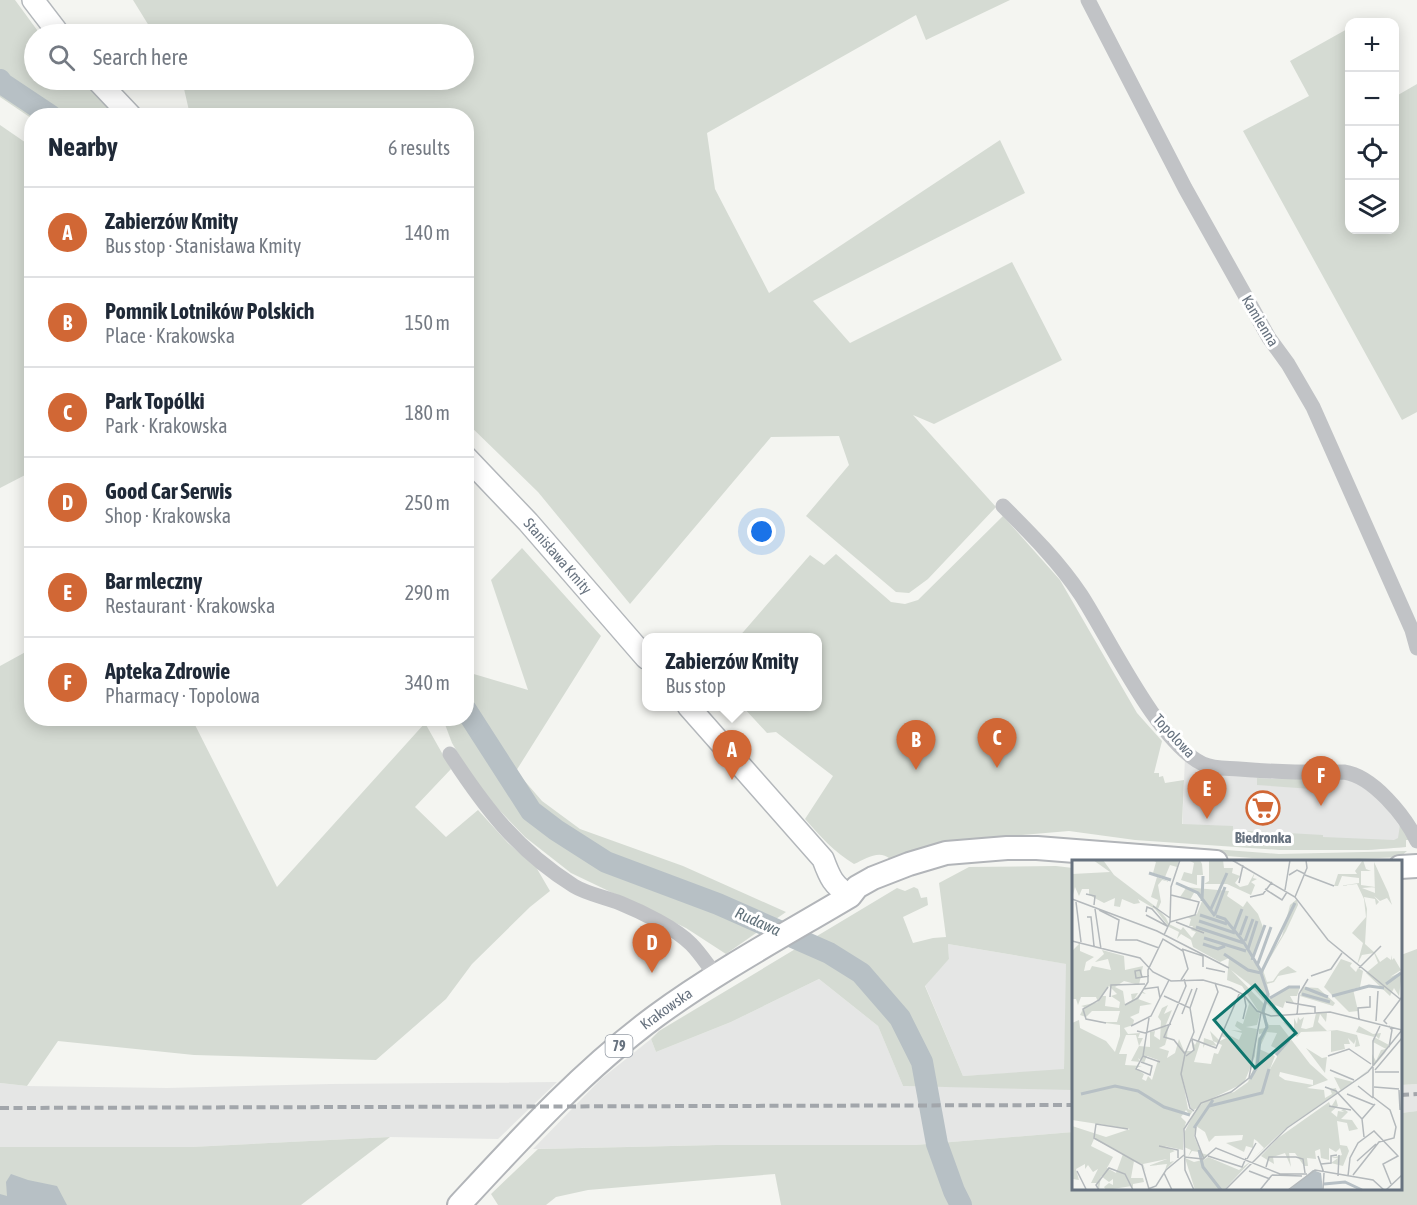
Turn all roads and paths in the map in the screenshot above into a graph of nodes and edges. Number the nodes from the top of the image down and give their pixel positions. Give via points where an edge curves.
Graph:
1 (33, 0) edge
2 (1088, 0) edge
3 (51, 24) edge
4 (106, 90) edge
5 (123, 108) edge
6 (474, 465) edge
7 (1003, 506) dead end
8 (1417, 648) edge
9 (642, 653) edge
10 (692, 711) edge
11 (450, 754) dead end
12 (1417, 842) edge
13 (1201, 860) edge
14 (1417, 866) edge
15 (1402, 867) edge
16 (850, 896) junction
17 (717, 976) junction
18 (459, 1205) edge

1 - 3 main road
2 - 8 street, Kamienna via 1196,208 1313,407
4 - 5 main road
6 - 9 main road, Stanisława Kmity
7 - 12 street, Topolowa via 1047,551 1080,595 1150,710 1191,757 1213,767 1354,774 1385,797
10 - 16 main road via 823,859 842,871 848,879
11 - 17 street via 509,834 542,864 576,887 621,904 681,936
13 - 16 main road, Krakowska / 79 via 1037,848 999,849 965,853 865,896
14 - 15 main road
16 - 17 main road, Krakowska / 79
17 - 18 main road, Krakowska / 79 via 609,1054 560,1099

